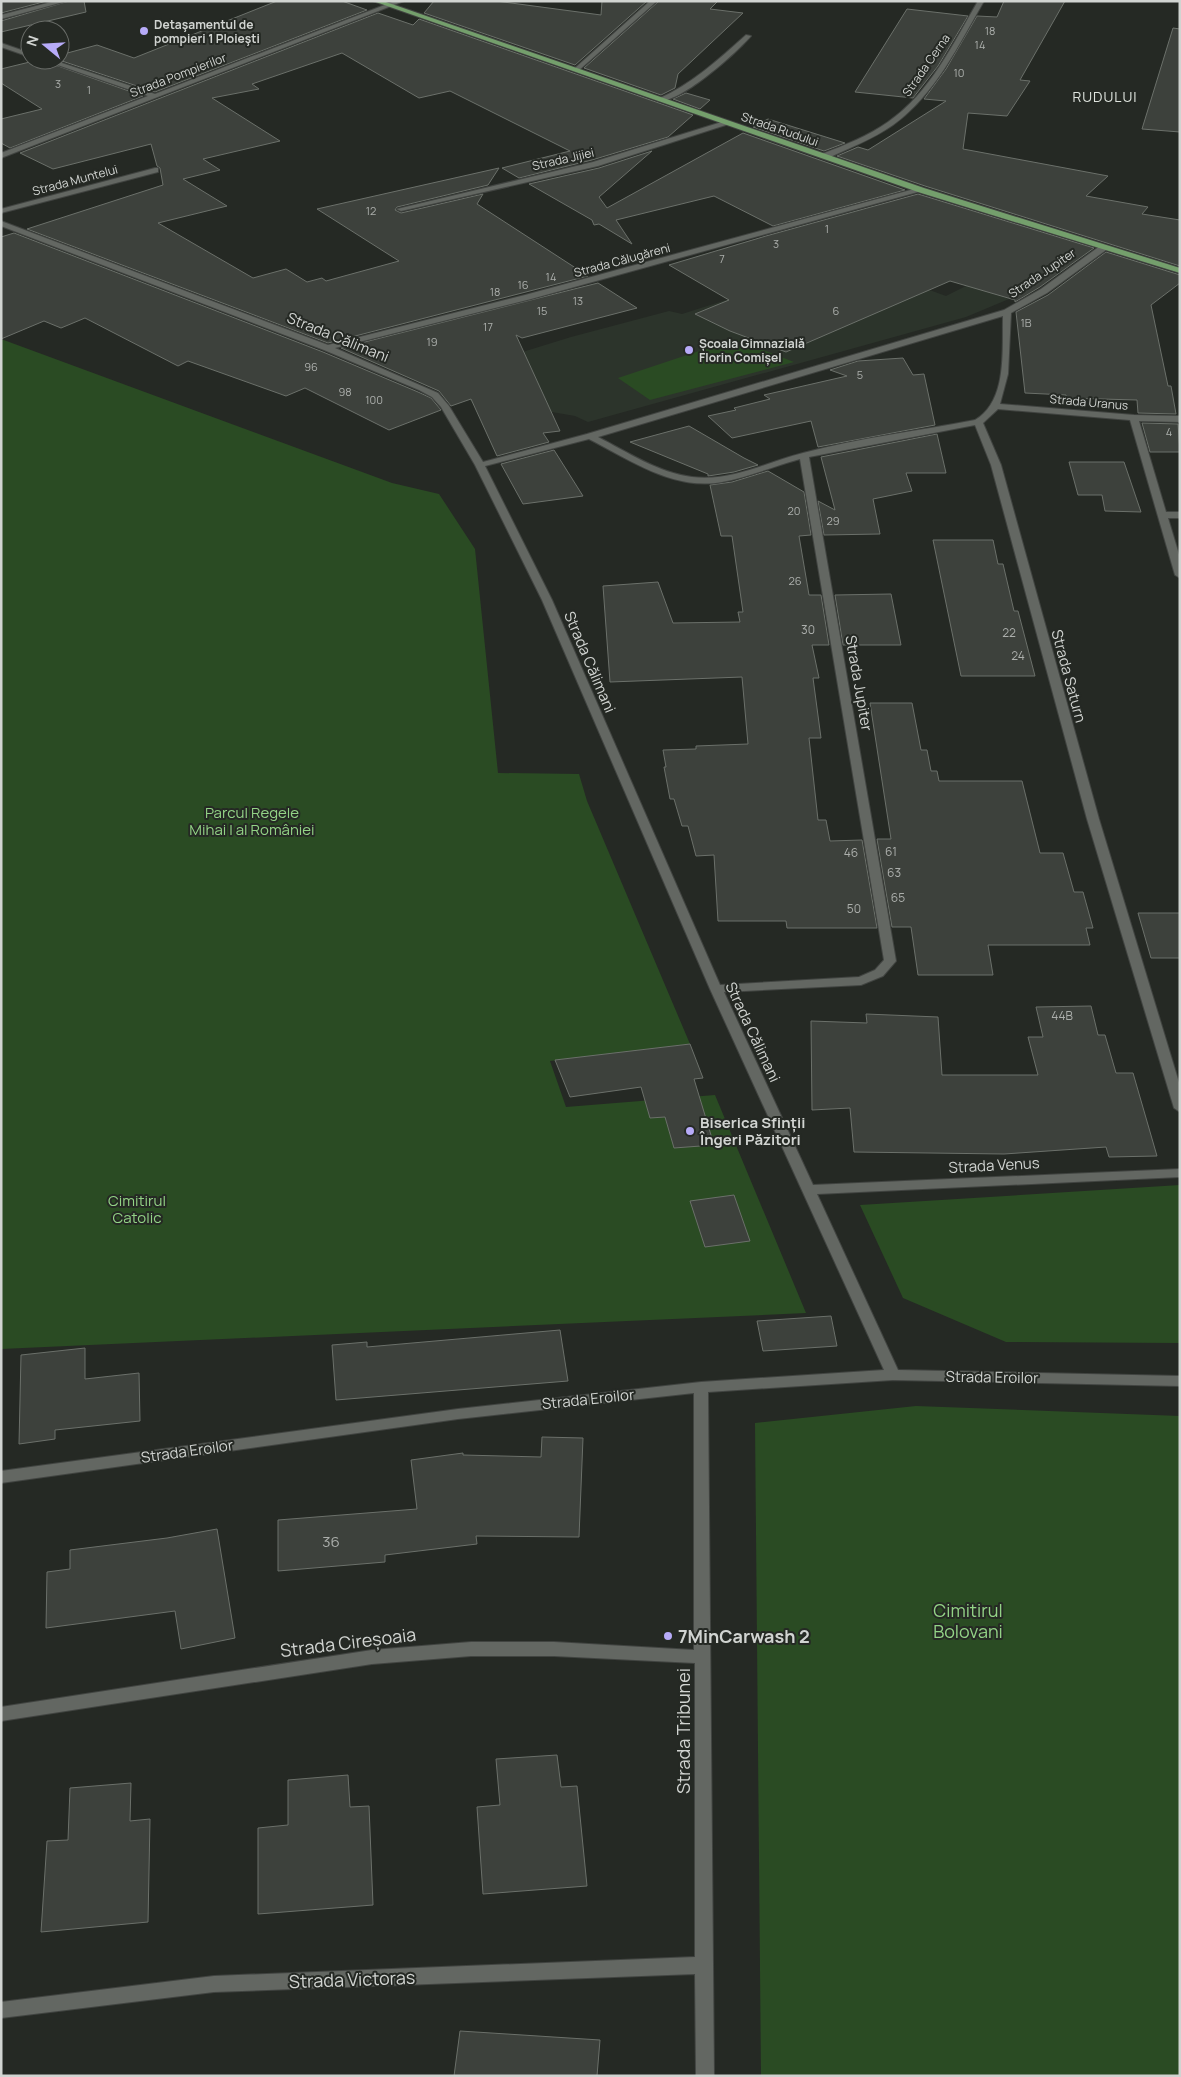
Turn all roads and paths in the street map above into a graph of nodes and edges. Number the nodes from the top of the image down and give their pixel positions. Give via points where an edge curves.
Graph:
1 (64, 1) edge
2 (376, 1) edge
3 (401, 1) edge
4 (654, 1) edge
5 (981, 1) edge
6 (391, 6) junction
7 (1, 17) edge
8 (748, 36) dead end
9 (1, 45) edge
10 (20, 52) edge
11 (70, 68) edge
12 (576, 70) junction
13 (154, 96) junction
14 (660, 100) junction
15 (728, 123) junction
16 (1, 156) edge
17 (825, 156) junction
18 (155, 170) dead end
19 (921, 190) junction
20 (402, 209) dead end
21 (1, 211) edge
22 (1, 223) edge
23 (1103, 248) junction
24 (1180, 271) edge
25 (1007, 312) junction
26 (327, 348) junction
27 (995, 406) junction
28 (1134, 418) junction
29 (1180, 419) edge
30 (978, 422) junction
31 (590, 436) junction
32 (804, 455) junction
33 (480, 465) junction
34 (1161, 515) junction
35 (1180, 515) edge
36 (1180, 575) edge
37 (716, 989) junction
38 (1180, 1108) edge
39 (1180, 1173) edge
40 (810, 1190) junction
41 (892, 1375) junction
42 (1180, 1381) edge
43 (701, 1387) junction
44 (1, 1477) edge
45 (703, 1657) junction
46 (1, 1714) edge
47 (705, 1965) junction
48 (1, 2010) edge
49 (705, 2076) edge

1 - 7 street
2 - 6 main road, Strada Rudului
3 - 6 street, Strada Pompierilor
4 - 12 street
5 - 17 street, Strada Cerna via 951,51 908,110 891,124
6 - 12 main road, Strada Rudului
6 - 13 street, Strada Pompierilor
8 - 14 street via 698,81
9 - 10 street
11 - 13 street
12 - 14 main road, Strada Rudului
13 - 16 street, Strada Pompierilor
14 - 15 main road, Strada Rudului
15 - 17 main road, Strada Rudului
15 - 20 street, Strada Jijiei via 595,164
17 - 19 main road, Strada Rudului
18 - 21 street, Strada Muntelui
19 - 23 main road, Strada Rudului
19 - 26 street, Strada Călugăreni
22 - 26 street, Strada Călimani
23 - 24 main road, Strada Rudului
23 - 25 street, Strada Jupiter via 1044,291
25 - 27 street via 1002,385
25 - 31 street, Strada Jupiter
26 - 33 street, Strada Călimani via 435,395
27 - 28 street, Strada Uranus
27 - 30 street
28 - 29 street, Strada Uranus
28 - 34 street
30 - 32 street
30 - 38 street, Strada Saturn via 996,465 1093,819
31 - 32 street via 664,472 691,480 730,478
31 - 33 street, Strada Jupiter
32 - 37 street, Strada Jupiter via 890,960 879,973 861,981
33 - 37 street, Strada Călimani via 547,600
34 - 35 street
34 - 36 street
37 - 40 street, Strada Călimani
39 - 40 street, Strada Venus
40 - 41 street, Strada Călimani
41 - 42 street, Strada Eroilor
41 - 43 street, Strada Eroilor
43 - 44 street, Strada Eroilor via 458,1414
43 - 45 street, Strada Tribunei
45 - 46 street, Strada Cireșoaia via 554,1649 471,1649 382,1656
45 - 47 street, Strada Tribunei
47 - 48 street, Strada Victoras via 214,1984
47 - 49 street, Strada Tribunei

